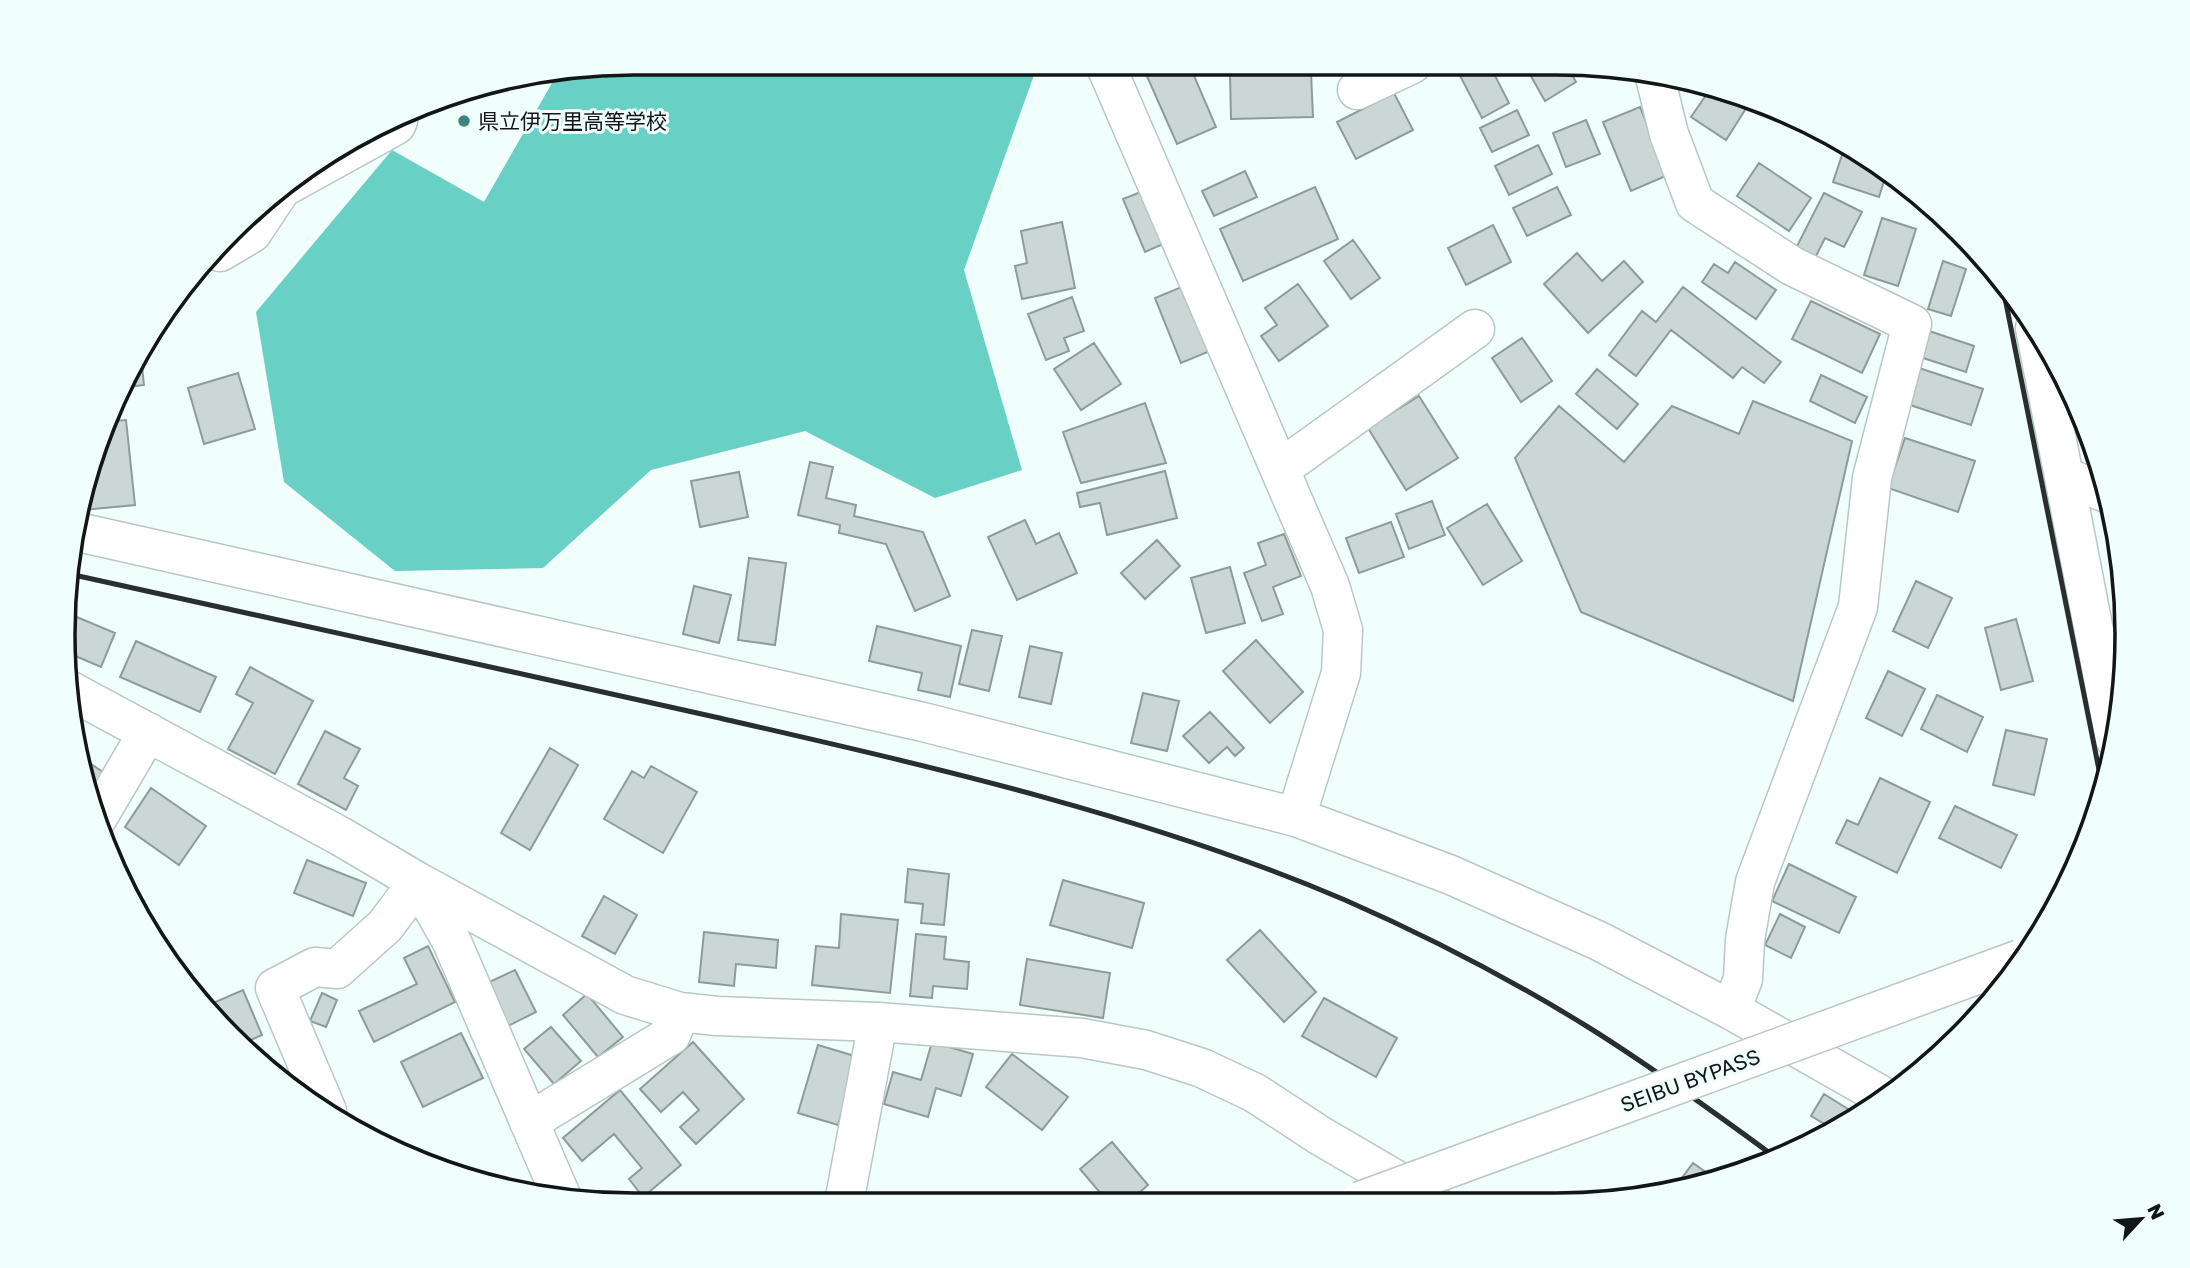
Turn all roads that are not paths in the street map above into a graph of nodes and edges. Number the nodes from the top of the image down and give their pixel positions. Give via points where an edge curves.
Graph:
1 (1110, 75) edge
2 (1389, 75) edge
3 (1658, 85) edge
4 (1357, 90) dead end
5 (263, 217) edge
6 (235, 243) edge
7 (1475, 329) dead end
8 (2041, 356) edge
9 (1279, 469) junction
10 (2065, 477) junction
11 (2096, 489) edge
12 (85, 533) edge
13 (79, 695) edge
14 (2109, 710) edge
15 (148, 732) junction
16 (103, 808) edge
17 (1296, 817) junction
18 (418, 882) junction
19 (2006, 964) edge
20 (1731, 1010) junction
21 (680, 1012) junction
22 (878, 1022) junction
23 (1875, 1092) edge
24 (321, 1097) edge
25 (529, 1122) junction
26 (557, 1187) edge
27 (846, 1193) edge
28 (1382, 1193) edge
29 (1418, 1193) edge

1 - 9 main road
2 - 4 main road
3 - 20 main road via 1669,134 1695,202 1792,266 1912,324 1872,478 1858,607 1755,882 1743,979
5 - 6 main road via 252,233
7 - 9 main road
8 - 10 main road
9 - 17 main road via 1330,586 1343,630 1340,673
10 - 11 main road
10 - 14 main road
12 - 17 main road via 923,722
13 - 15 main road
15 - 16 main road
15 - 18 main road
17 - 20 main road via 1463,880 1599,942
18 - 21 main road via 625,995
18 - 24 main road via 385,926 337,969 315,967 275,988
18 - 25 main road via 452,942
19 - 28 main road, SEIBU BYPASS, bridge
20 - 23 main road
21 - 22 main road
21 - 25 main road via 671,1035
22 - 27 main road
22 - 29 main road via 1082,1038 1146,1050 1202,1068 1255,1093
25 - 26 main road

